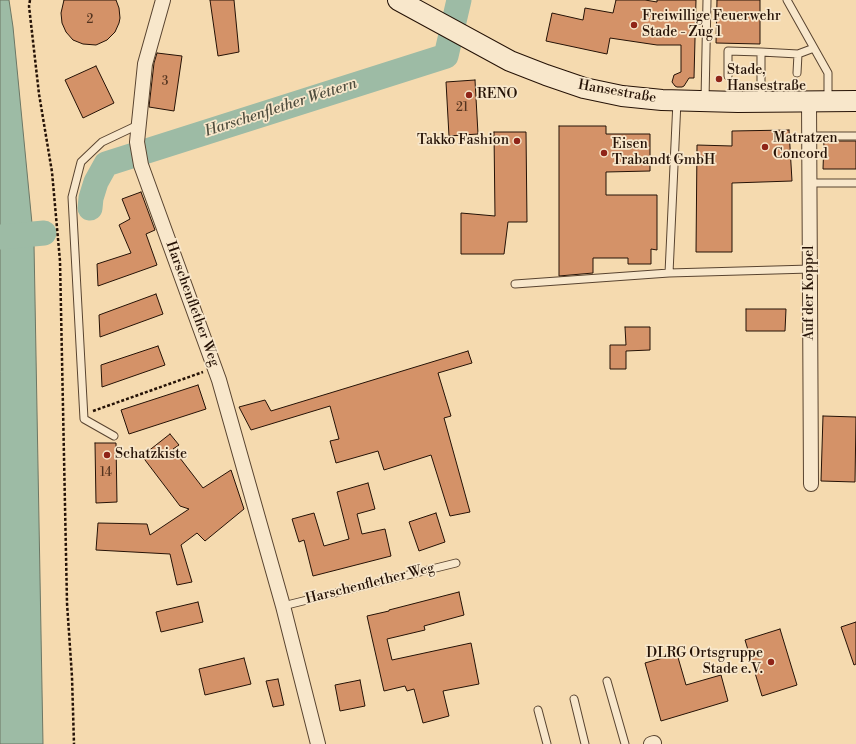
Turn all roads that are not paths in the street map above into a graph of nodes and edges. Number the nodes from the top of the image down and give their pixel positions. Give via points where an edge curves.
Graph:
1 (163, 0) edge
2 (398, 0) edge
3 (707, 0) edge
4 (786, 0) edge
5 (814, 48) junction
6 (761, 52) junction
7 (798, 54) junction
8 (797, 73) dead end
9 (728, 76) dead end
10 (677, 101) junction
11 (819, 101) junction
12 (856, 101) edge
13 (705, 102) junction
14 (761, 102) junction
15 (139, 125) junction
16 (809, 136) junction
17 (856, 136) edge
18 (810, 183) junction
19 (856, 183) edge
20 (810, 269) junction
21 (669, 273) junction
22 (515, 284) dead end
23 (114, 436) dead end
24 (811, 484) dead end
25 (456, 563) dead end
26 (283, 606) junction
27 (607, 681) dead end
28 (574, 699) dead end
29 (538, 710) dead end
30 (318, 744) edge
31 (547, 744) edge
32 (586, 744) edge
33 (625, 744) edge

1 - 15 street, Harschenflether Weg via 145,64
2 - 10 main road, Hansestraße via 510,61 546,76 622,96
3 - 13 lane
4 - 5 lane
5 - 7 lane
5 - 11 lane via 828,73
6 - 7 lane
6 - 9 lane via 728,51
6 - 14 lane
7 - 8 lane
10 - 13 main road, Hansestraße
10 - 21 lane
11 - 12 main road, Hansestraße
11 - 14 main road, Hansestraße
11 - 16 street, Auf der Koppel
13 - 14 main road, Hansestraße
15 - 23 lane via 102,142 81,162 72,197 84,419
15 - 26 street, Harschenflether Weg via 137,142 141,165 219,380
16 - 17 lane
16 - 18 street, Auf der Koppel
18 - 19 lane
18 - 20 street, Auf der Koppel
20 - 21 lane
20 - 24 street, Auf der Koppel
21 - 22 lane
25 - 26 lane, Harschenflether Weg
26 - 30 street, Harschenflether Weg
27 - 33 lane
28 - 32 lane
29 - 31 lane

